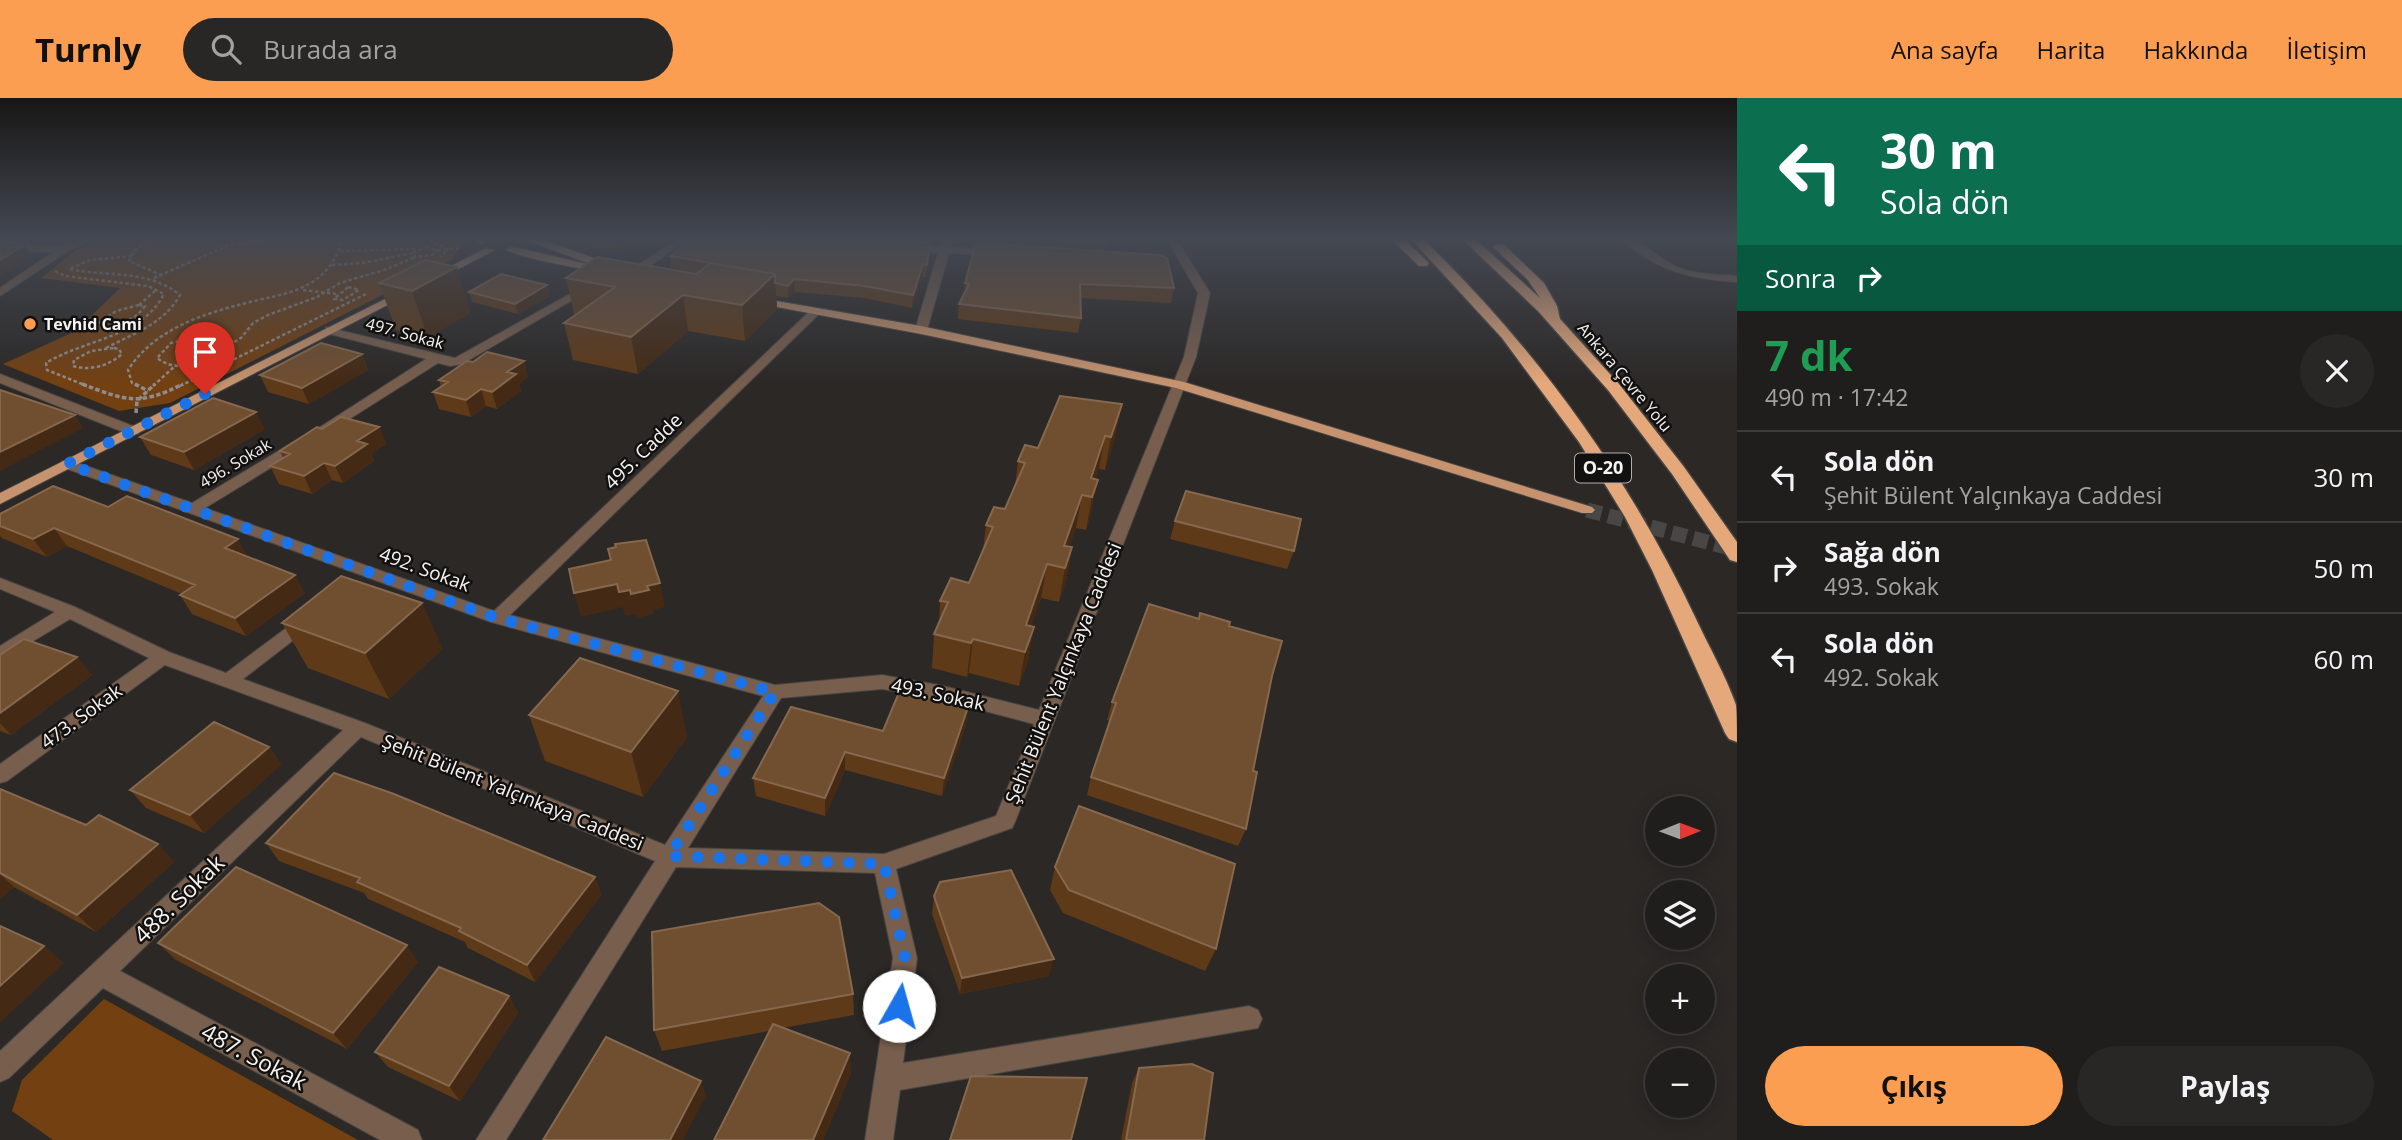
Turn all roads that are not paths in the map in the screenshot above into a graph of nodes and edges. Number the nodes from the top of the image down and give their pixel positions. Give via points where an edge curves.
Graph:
1 (417, 287) edge
2 (586, 287) edge
3 (934, 287) edge
4 (1199, 287) edge
5 (1449, 287) edge
6 (1464, 287) edge
7 (1520, 287) edge
8 (1541, 287) edge
9 (736, 296) edge
10 (1486, 309) junction
11 (815, 312) junction
12 (1555, 324) junction
13 (330, 330) junction
14 (920, 330) junction
15 (437, 358) junction
16 (0, 378) edge
17 (1179, 385) junction
18 (133, 431) junction
19 (67, 464) junction
20 (0, 499) edge
21 (193, 509) junction
22 (1587, 510) tunnel mouth
23 (1737, 556) edge
24 (370, 572) junction
25 (0, 583) edge
26 (349, 589) edge
27 (69, 611) junction
28 (316, 614) edge
29 (497, 618) junction
30 (0, 655) edge
31 (163, 657) junction
32 (229, 680) junction
33 (775, 692) junction
34 (1044, 719) junction
35 (358, 728) junction
36 (1737, 733) edge
37 (0, 775) edge
38 (669, 856) junction
39 (884, 864) junction
40 (101, 974) junction
41 (1249, 1018) dead end
42 (0, 1069) edge
43 (890, 1078) junction
44 (408, 1140) edge
45 (490, 1140) edge
46 (879, 1140) edge

1 - 13 main road
2 - 15 street, 497. Sokak via 466,359 450,362
3 - 14 street
4 - 17 street, Şehit Bülent Yalçınkaya Caddesi via 1204,293
5 - 10 highway
6 - 10 highway, O-20
7 - 12 highway, Ankara Çevre Yolu / O-20
8 - 12 highway
9 - 11 main road
10 - 36 highway, O-20 via 1542,380 1635,517
11 - 14 main road
11 - 29 street, 495. Cadde
12 - 23 highway, Ankara Çevre Yolu / O-20 via 1613,388 1698,497
13 - 15 street, 497. Sokak
13 - 18 main road
14 - 17 main road
15 - 21 street, 496. Sokak
16 - 18 street
17 - 22 main road
17 - 34 street, Şehit Bülent Yalçınkaya Caddesi
18 - 19 main road
19 - 20 main road
19 - 21 street, 492. Sokak
21 - 24 street, 492. Sokak
24 - 26 street
24 - 29 street, 492. Sokak
25 - 27 street, Şehit Bülent Yalçınkaya Caddesi
27 - 30 street
27 - 31 street, Şehit Bülent Yalçınkaya Caddesi
28 - 32 street
29 - 33 street, 492. Sokak
31 - 32 street, Şehit Bülent Yalçınkaya Caddesi
31 - 37 street, 473. Sokak
32 - 35 street, Şehit Bülent Yalçınkaya Caddesi
33 - 34 street, 493. Sokak via 882,682
33 - 38 street
34 - 39 street, Şehit Bülent Yalçınkaya Caddesi via 1004,822
35 - 38 street, Şehit Bülent Yalçınkaya Caddesi
35 - 40 street, 488. Sokak
38 - 39 street, Şehit Bülent Yalçınkaya Caddesi
38 - 45 street
39 - 43 street via 905,958
40 - 42 street, 488. Sokak
40 - 44 street, 487. Sokak
41 - 43 street
43 - 46 street

